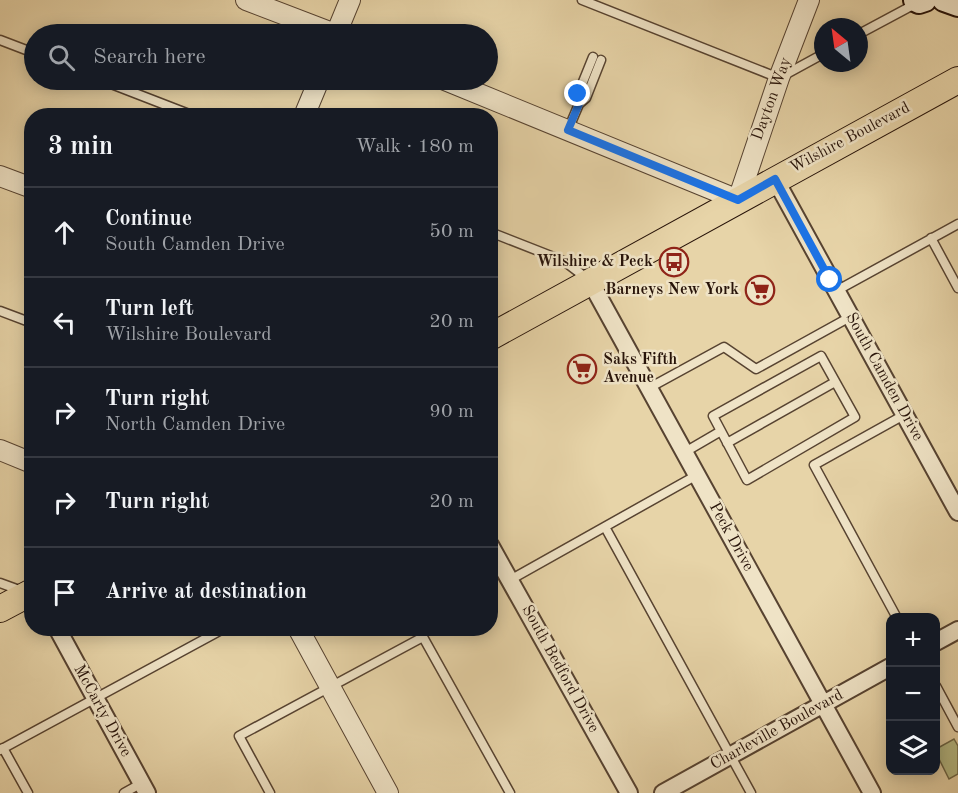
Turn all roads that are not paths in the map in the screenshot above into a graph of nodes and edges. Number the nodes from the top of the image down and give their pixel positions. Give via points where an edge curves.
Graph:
1 (246, 0) edge
2 (350, 0) edge
3 (582, 0) edge
4 (809, 0) edge
5 (944, 0) edge
6 (920, 1) edge
7 (958, 5) edge
8 (310, 24) edge
9 (340, 24) edge
10 (868, 29) edge
11 (0, 40) edge
12 (24, 50) edge
13 (597, 59) dead end
14 (814, 59) edge
15 (779, 78) junction
16 (958, 80) edge
17 (127, 90) edge
18 (315, 90) edge
19 (470, 90) edge
20 (173, 108) edge
21 (307, 108) edge
22 (568, 130) junction
23 (0, 176) edge
24 (775, 179) junction
25 (24, 185) edge
26 (738, 200) junction
27 (958, 224) edge
28 (498, 235) edge
29 (931, 238) junction
30 (590, 281) junction
31 (958, 288) edge
32 (836, 291) junction
33 (0, 311) edge
34 (850, 317) junction
35 (24, 320) edge
36 (498, 333) edge
37 (835, 382) junction
38 (649, 388) junction
39 (904, 415) junction
40 (721, 432) junction
41 (727, 443) junction
42 (0, 450) edge
43 (684, 452) junction
44 (24, 460) edge
45 (697, 475) junction
46 (958, 512) edge
47 (604, 527) junction
48 (498, 559) edge
49 (510, 580) junction
50 (0, 583) edge
51 (24, 591) edge
52 (24, 596) edge
53 (0, 609) edge
54 (894, 613) edge
55 (958, 630) edge
56 (61, 636) edge
57 (210, 636) edge
58 (302, 636) edge
59 (940, 640) edge
60 (886, 670) edge
61 (330, 686) junction
62 (940, 693) edge
63 (95, 698) junction
64 (823, 705) junction
65 (958, 727) edge
66 (2, 749) edge
67 (730, 756) junction
68 (145, 788) edge
69 (28, 793) edge
70 (124, 793) edge
71 (270, 793) edge
72 (388, 793) edge
73 (510, 793) edge
74 (629, 793) edge
75 (663, 793) edge
76 (751, 793) edge
77 (872, 793) edge

1 - 8 street
2 - 9 street
3 - 15 lane
4 - 15 street, Dayton Way
5 - 7 main road
6 - 10 lane
11 - 12 lane
13 - 22 lane via 578,94 579,104
14 - 15 lane
15 - 26 street, Dayton Way
16 - 24 main road, Wilshire Boulevard
17 - 20 lane
18 - 21 street
19 - 22 street
22 - 26 street
23 - 25 street
24 - 26 main road, Wilshire Boulevard
24 - 32 street, South Camden Drive
26 - 30 main road, Wilshire Boulevard
27 - 29 lane
28 - 30 lane via 564,261
29 - 31 lane
29 - 32 lane
30 - 36 main road, Wilshire Boulevard
30 - 38 street, Peck Drive
32 - 34 street, South Camden Drive
33 - 35 lane
34 - 38 lane via 756,369 724,347
34 - 39 street, South Camden Drive
37 - 40 lane via 821,356 713,416
37 - 41 lane
37 - 41 lane via 855,417 747,480
38 - 43 street, Peck Drive
39 - 46 street, South Camden Drive
39 - 54 lane via 814,465
40 - 41 lane
40 - 43 lane
42 - 44 street
43 - 45 street, Peck Drive
45 - 47 lane
45 - 64 street, Peck Drive
47 - 49 lane
47 - 67 lane
48 - 49 street, South Bedford Drive
49 - 74 street, South Bedford Drive
50 - 51 lane
52 - 53 main road
55 - 59 street
56 - 63 street, McCarty Drive
57 - 63 lane
58 - 61 street
60 - 64 street, Charleville Boulevard
61 - 71 lane via 239,736
61 - 72 street
61 - 73 lane via 423,637
62 - 65 lane
63 - 66 lane
63 - 68 street, McCarty Drive
64 - 67 street, Charleville Boulevard
64 - 77 street, Peck Drive
66 - 69 lane
67 - 75 street, Charleville Boulevard
67 - 76 lane
68 - 70 lane

